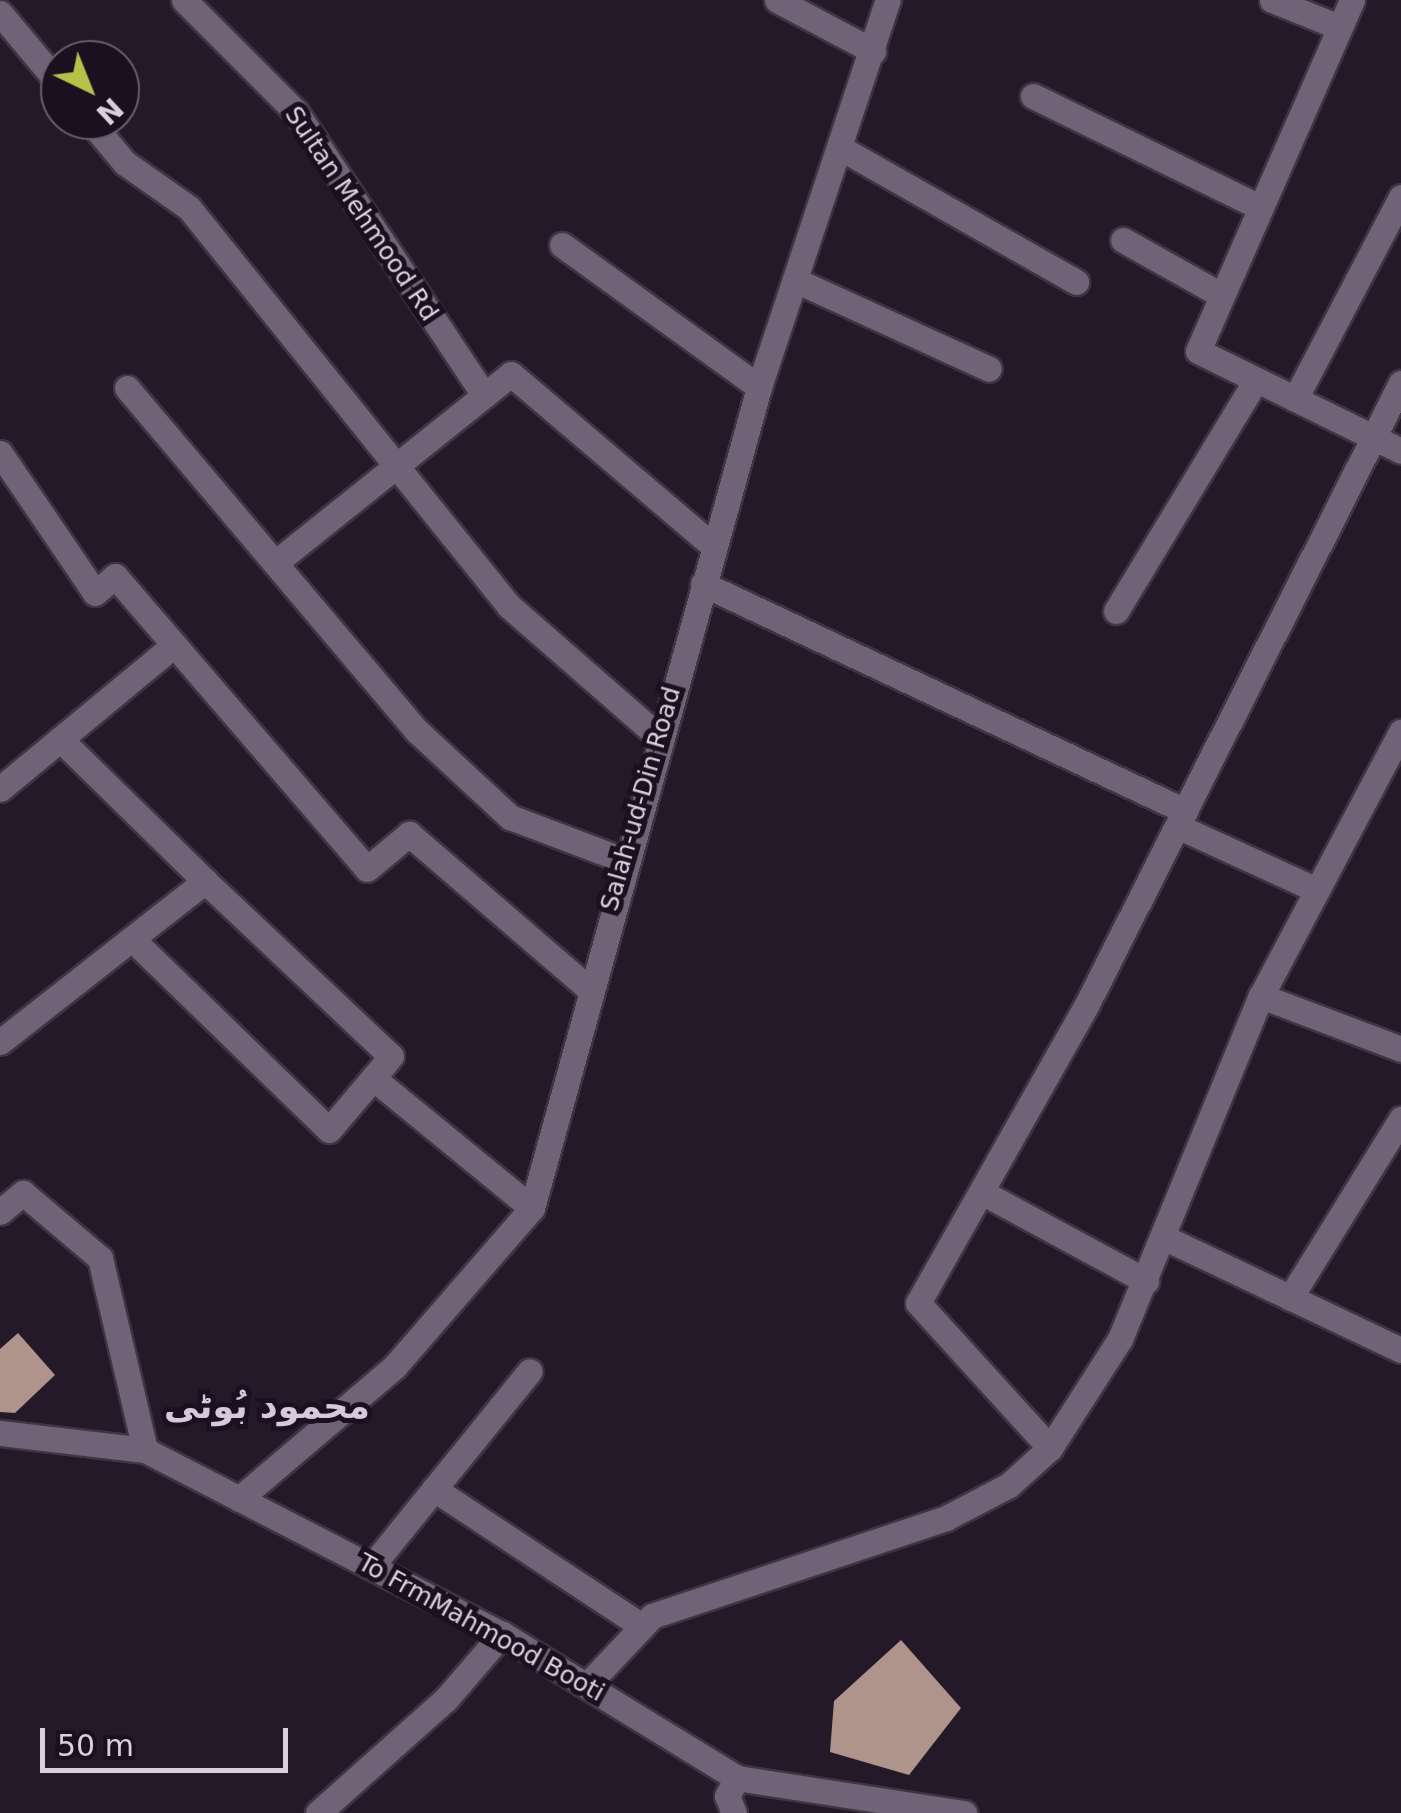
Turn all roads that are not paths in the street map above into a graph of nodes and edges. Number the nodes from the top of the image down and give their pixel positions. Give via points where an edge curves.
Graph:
1 (184, 0) edge
2 (777, 0) edge
3 (888, 0) edge
4 (1272, 0) edge
5 (1352, 0) edge
6 (1338, 26) junction
7 (4, 28) edge
8 (873, 51) junction
9 (40, 65) edge
10 (1033, 96) dead end
11 (105, 140) edge
12 (844, 150) junction
13 (1401, 197) edge
14 (1258, 206) junction
15 (1123, 240) dead end
16 (562, 245) dead end
17 (795, 280) junction
18 (1076, 282) dead end
19 (1221, 296) junction
20 (988, 369) dead end
21 (1256, 380) junction
22 (1401, 383) edge
23 (759, 387) junction
24 (126, 388) dead end
25 (484, 395) junction
26 (1296, 400) junction
27 (1373, 437) junction
28 (1401, 451) edge
29 (0, 453) edge
30 (395, 463) junction
31 (714, 546) junction
32 (275, 564) junction
33 (703, 584) junction
34 (1116, 611) dead end
35 (174, 645) junction
36 (1401, 732) edge
37 (659, 737) junction
38 (60, 739) junction
39 (0, 789) edge
40 (1181, 819) junction
41 (624, 860) junction
42 (205, 881) junction
43 (1318, 890) junction
44 (132, 939) junction
45 (587, 988) junction
46 (1261, 996) junction
47 (0, 1042) edge
48 (1401, 1049) edge
49 (372, 1078) junction
50 (1401, 1120) edge
51 (987, 1195) junction
52 (532, 1208) junction
53 (0, 1212) edge
54 (1165, 1238) junction
55 (1146, 1280) junction
56 (1290, 1298) junction
57 (1401, 1350) edge
58 (530, 1371) dead end
59 (0, 1433) edge
60 (1050, 1448) junction
61 (145, 1450) junction
62 (434, 1489) junction
63 (239, 1499) junction
64 (370, 1567) junction
65 (640, 1625) junction
66 (502, 1634) junction
67 (588, 1684) junction
68 (736, 1778) junction
69 (318, 1813) edge
70 (734, 1813) edge
71 (964, 1813) edge

1 - 25 street, Sultan Mehmood Rd via 296,112
2 - 8 street
3 - 8 street, Salah-ud-Din Road
4 - 6 street
5 - 6 street
6 - 14 street
7 - 9 street
8 - 12 street, Salah-ud-Din Road
10 - 14 street
11 - 30 street via 124,163 189,208
12 - 17 street, Salah-ud-Din Road
12 - 18 street
13 - 26 street
14 - 19 street
15 - 19 street
16 - 23 street
17 - 20 street
17 - 23 street, Salah-ud-Din Road
19 - 21 street via 1198,352
21 - 26 street
21 - 34 street
22 - 27 street
23 - 31 street, Salah-ud-Din Road
24 - 32 street
25 - 30 street
25 - 31 street via 510,374
26 - 27 street
27 - 28 street
27 - 40 street
29 - 35 street via 94,593 115,576
30 - 32 street
30 - 37 street via 510,606
31 - 33 street, Salah-ud-Din Road
32 - 41 street via 417,732 510,817
33 - 37 street, Salah-ud-Din Road
33 - 40 street
35 - 38 street
35 - 45 street via 367,869 409,834
36 - 43 street
37 - 41 street, Salah-ud-Din Road
38 - 39 street
38 - 42 street
40 - 43 street
40 - 51 street
41 - 45 street, Salah-ud-Din Road
42 - 44 street
42 - 49 street via 391,1056
43 - 46 street
44 - 47 street
44 - 49 street via 329,1130
45 - 52 street, Salah-ud-Din Road
46 - 48 street
46 - 54 street
49 - 52 street
50 - 56 street
51 - 55 street
51 - 60 street via 918,1303
52 - 63 street, Salah-ud-Din Road via 395,1366
53 - 61 street via 23,1192 100,1258
54 - 55 street
54 - 56 street
55 - 60 street
56 - 57 street
58 - 62 street
59 - 61 street, To FrmMahmood Booti
60 - 65 street via 1009,1485 946,1518
61 - 63 street, To FrmMahmood Booti
62 - 64 street
62 - 65 street
63 - 64 street, To FrmMahmood Booti
64 - 66 street, To FrmMahmood Booti
65 - 67 street
66 - 67 street, To FrmMahmood Booti
66 - 69 street via 446,1699
67 - 68 street, To FrmMahmood Booti
68 - 70 street via 728,1796
68 - 71 street, To FrmMahmood Booti

